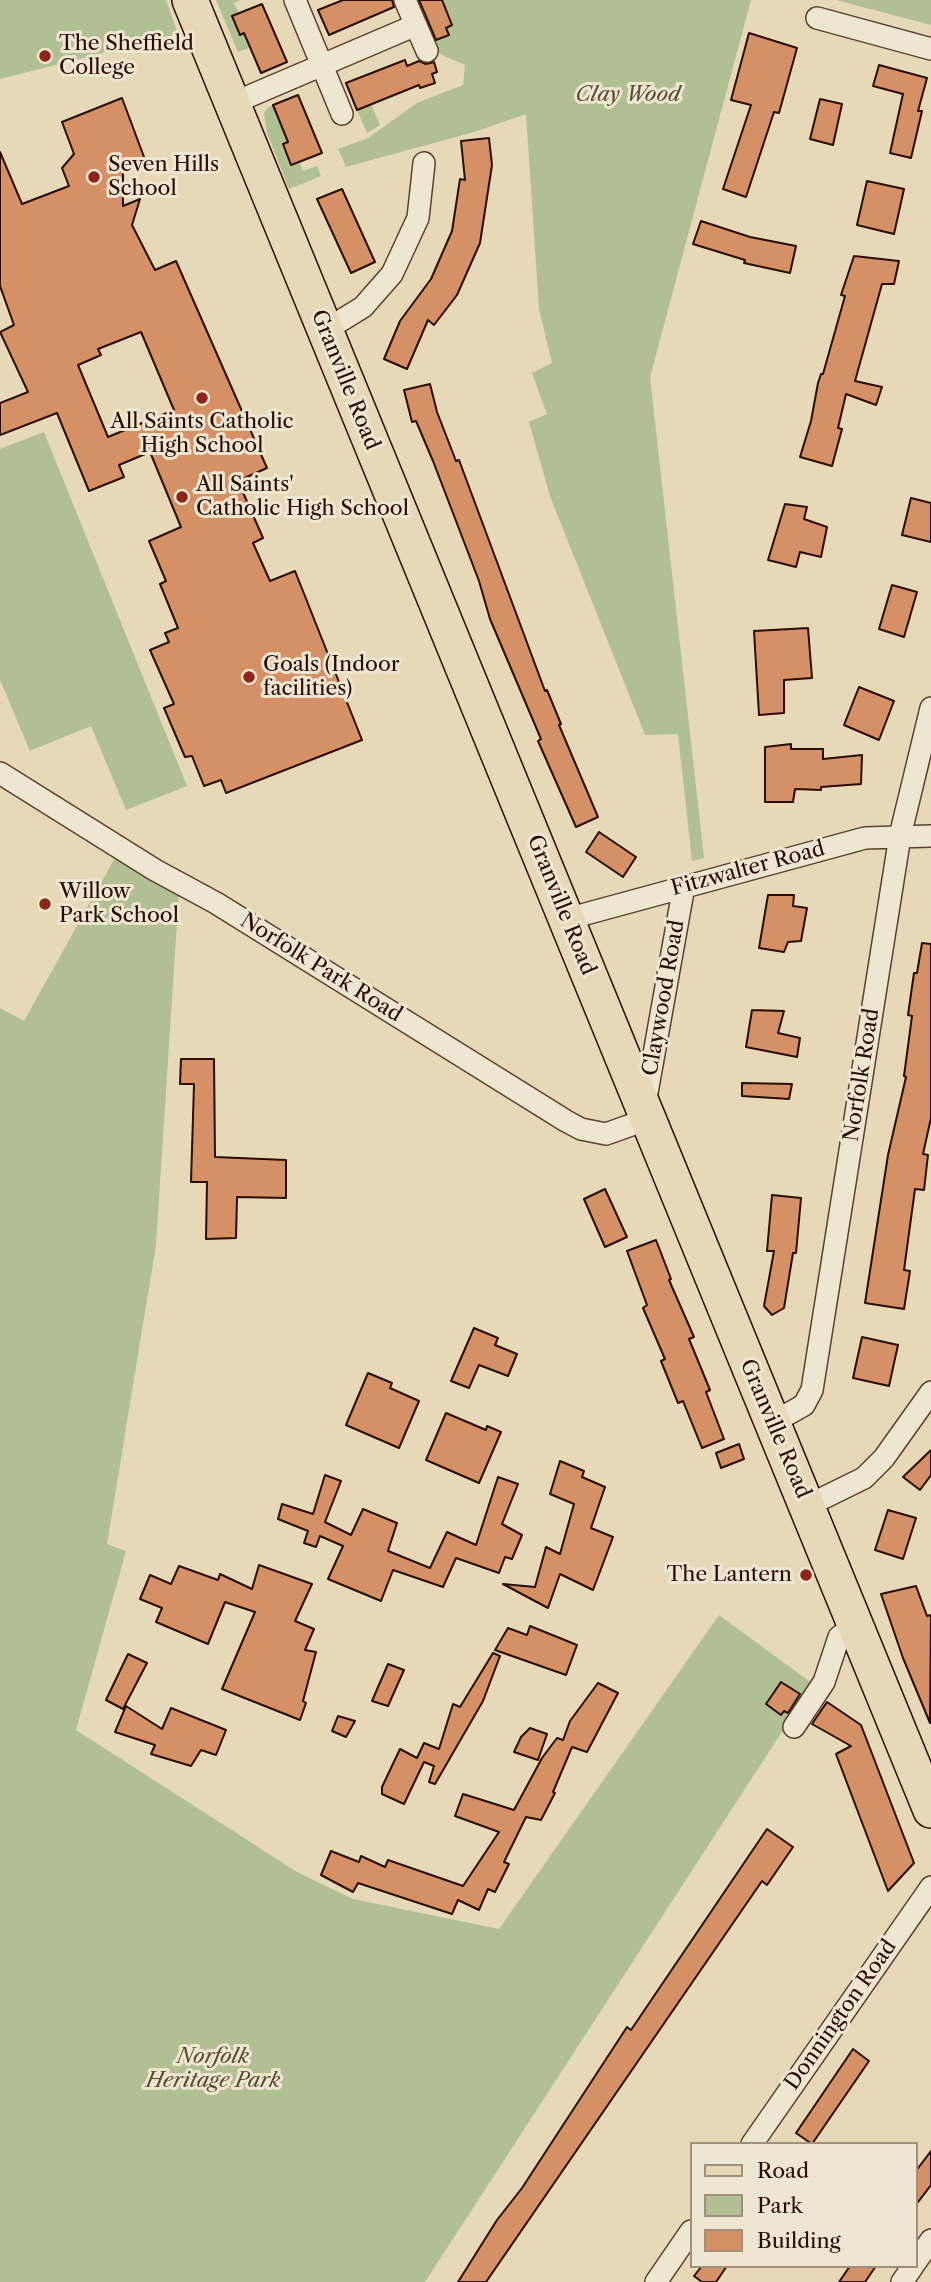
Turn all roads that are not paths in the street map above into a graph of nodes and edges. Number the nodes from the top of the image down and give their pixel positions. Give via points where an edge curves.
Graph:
1 (190, 0) edge
2 (295, 0) edge
3 (405, 0) edge
4 (817, 18) dead end
5 (415, 25) junction
6 (931, 49) edge
7 (427, 51) dead end
8 (322, 65) junction
9 (231, 104) junction
10 (342, 114) dead end
11 (424, 163) dead end
12 (324, 331) junction
13 (931, 708) edge
14 (0, 773) edge
15 (900, 836) junction
16 (931, 836) edge
17 (684, 886) junction
18 (567, 919) junction
19 (646, 1114) junction
20 (931, 1392) edge
21 (772, 1423) junction
22 (807, 1506) junction
23 (855, 1625) junction
24 (794, 1727) dead end
25 (931, 1810) edge
26 (931, 1887) edge
27 (753, 2142) edge
28 (690, 2232) edge
29 (931, 2240) edge
30 (917, 2260) edge
31 (656, 2282) edge

1 - 9 main road, Granville Road
2 - 8 street
3 - 5 street
4 - 6 street
5 - 7 street
5 - 8 street
8 - 9 street
8 - 10 street
9 - 12 main road, Granville Road
11 - 12 street via 418,218 392,274 362,307
12 - 18 main road, Granville Road
13 - 15 street, Norfolk Road
14 - 19 street, Norfolk Park Road via 581,1129 606,1134
15 - 16 street, Fitzwalter Road
15 - 17 street, Fitzwalter Road via 865,838
15 - 21 street, Norfolk Road via 812,1390 804,1405
17 - 18 street, Fitzwalter Road
17 - 19 street, Claywood Road
18 - 19 main road, Granville Road
19 - 21 main road, Granville Road
20 - 22 street via 864,1478
21 - 22 main road, Granville Road
22 - 23 main road, Granville Road
23 - 24 street via 839,1637 824,1682
23 - 25 main road, Granville Road
26 - 27 street, Donnington Road
28 - 31 street
29 - 30 street

